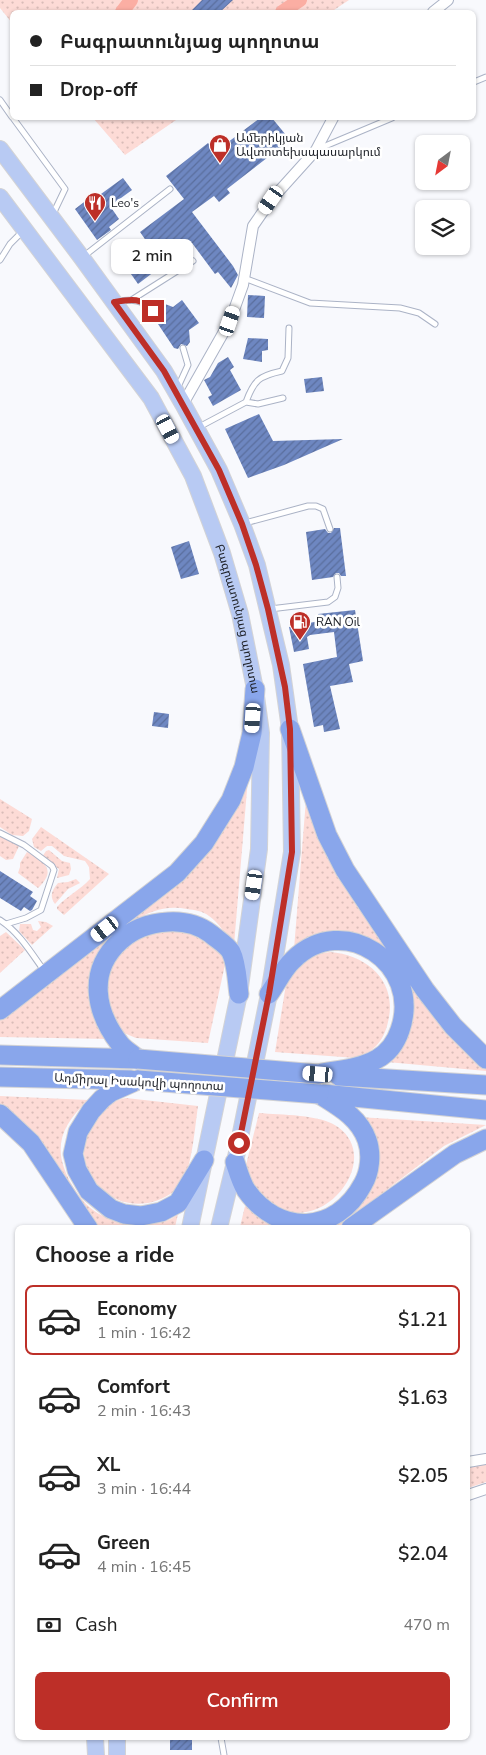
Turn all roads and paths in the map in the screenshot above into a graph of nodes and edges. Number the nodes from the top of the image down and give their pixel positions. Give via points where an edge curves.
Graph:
1 (448, 0) edge
2 (436, 10) edge
3 (0, 100) edge
4 (10, 113) edge
5 (15, 120) edge
6 (331, 120) edge
7 (387, 120) edge
8 (316, 150) junction
9 (1, 153) edge
10 (170, 189) dead end
11 (0, 198) edge
12 (51, 217) junction
13 (25, 230) junction
14 (82, 258) junction
15 (0, 260) edge
16 (193, 261) dead end
17 (244, 278) junction
18 (133, 299) junction
19 (114, 302) junction
20 (153, 311) dead end
21 (435, 324) dead end
22 (289, 328) dead end
23 (183, 348) dead end
24 (180, 398) junction
25 (283, 398) dead end
26 (246, 402) junction
27 (196, 428) junction
28 (242, 524) junction
29 (330, 529) dead end
30 (337, 577) dead end
31 (268, 609) junction
32 (255, 689) junction
33 (290, 729) junction
34 (0, 833) edge
35 (0, 920) edge
36 (6, 924) junction
37 (47, 974) junction
38 (239, 994) junction
39 (269, 994) junction
40 (1, 1007) edge
41 (0, 1055) edge
42 (138, 1059) junction
43 (486, 1059) edge
44 (318, 1074) junction
45 (0, 1077) edge
46 (138, 1080) junction
47 (486, 1085) edge
48 (319, 1094) junction
49 (486, 1110) edge
50 (0, 1114) edge
51 (486, 1139) edge
52 (204, 1160) junction
53 (235, 1162) junction
54 (86, 1225) edge
55 (191, 1225) edge
56 (220, 1225) edge
57 (355, 1225) edge
58 (486, 1459) edge
59 (470, 1462) edge
60 (486, 1490) edge
61 (470, 1494) edge
62 (96, 1740) edge
63 (117, 1740) edge
64 (221, 1740) edge
65 (96, 1755) edge
66 (117, 1755) edge
67 (224, 1755) edge

1 - 2 street
3 - 4 lane
5 - 12 lane via 65,189
6 - 8 street
7 - 8 lane
8 - 17 street via 271,200 253,226
9 - 12 main road
10 - 14 lane
11 - 13 main road, Բագրատունյաց պողոտա
12 - 14 main road
13 - 15 lane via 10,244
13 - 32 main road, Բագրատունյաց պողոտա via 151,398 193,476 222,553 240,614
14 - 19 main road
16 - 18 lane
17 - 21 lane via 310,303 400,308 419,313
17 - 24 street via 230,321
18 - 19 lane
18 - 20 lane via 146,303
19 - 24 main road
22 - 26 lane via 288,358 282,371 265,375 257,381
23 - 24 lane via 188,365
24 - 27 main road
25 - 26 lane via 258,404
26 - 27 lane
27 - 28 main road via 219,470
28 - 29 lane via 316,506 323,509
28 - 31 main road
30 - 31 lane via 335,597 328,602
31 - 33 main road via 281,665
32 - 37 highway via 252,733 244,767 231,800 204,843 177,873
32 - 38 main road, Բագրատունյաց պողոտա via 262,732 259,849
33 - 39 main road via 292,852
33 - 43 highway via 327,835 345,870 425,990 453,1026
34 - 36 lane via 24,845 54,870 42,910
35 - 36 lane
36 - 37 lane
37 - 40 highway
38 - 42 highway via 230,950 206,930 175,922 145,925 134,930 104,959 97,988 104,1019 121,1045
38 - 52 main road, Բագրատունյաց պողոտա
39 - 44 highway via 291,961 301,952 325,942 353,942 366,946 382,956 396,974 403,993 404,1011 394,1043 387,1052 365,1064
39 - 53 main road
41 - 42 highway, Ադմիրալ Իսակովի պողոտա
42 - 44 highway, Ադմիրալ Իսակովի պողոտա, bridge
44 - 47 highway, Ադմիրալ Իսակովի պողոտա
45 - 46 highway, Ադմիրալ Իսակովի պողոտա
46 - 48 highway, Ադմիրալ Իսակովի պողոտա, bridge
46 - 52 highway via 102,1099 78,1132 73,1154 77,1170 89,1190 111,1209 124,1214 141,1216 161,1212 178,1202
48 - 49 highway, Ադմիրալ Իսակովի պողոտա
48 - 53 highway via 350,1114 367,1140 369,1167 365,1180 342,1210 331,1218 306,1224 273,1216 245,1188
50 - 54 highway via 31,1143
51 - 57 highway via 455,1154
52 - 55 main road, Բագրատունյաց պողոտա
53 - 56 main road
58 - 59 street
60 - 61 street
62 - 65 main road
63 - 66 main road
64 - 67 lane

